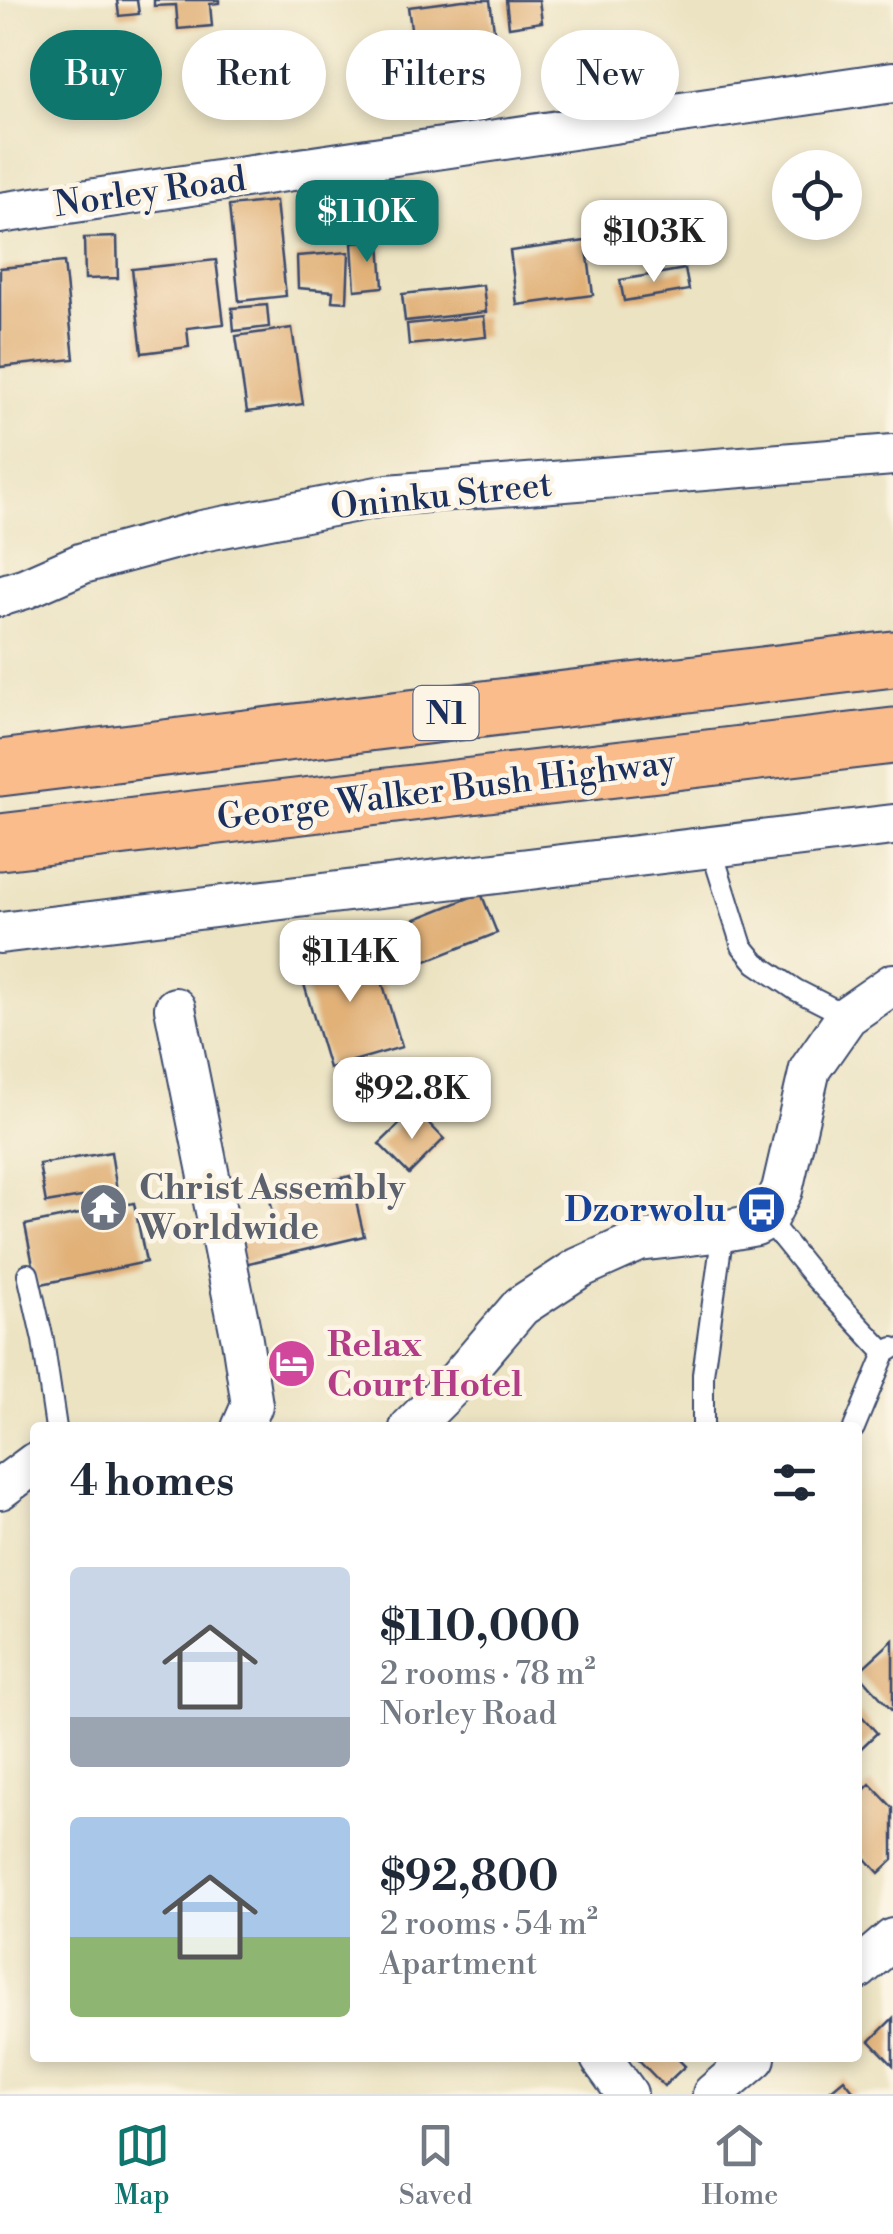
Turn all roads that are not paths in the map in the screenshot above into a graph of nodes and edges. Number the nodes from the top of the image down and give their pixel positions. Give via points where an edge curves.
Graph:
1 (893, 82) edge
2 (0, 213) edge
3 (893, 455) edge
4 (0, 596) edge
5 (893, 659) edge
6 (893, 736) edge
7 (0, 768) edge
8 (893, 826) edge
9 (0, 842) edge
10 (711, 848) junction
11 (0, 933) edge
12 (893, 984) edge
13 (175, 1008) dead end
14 (848, 1016) junction
15 (767, 1218) junction
16 (723, 1231) junction
17 (28, 1274) dead end
18 (889, 1351) edge
19 (55, 1422) edge
20 (245, 1422) edge
21 (416, 1422) edge
22 (703, 1422) edge
23 (857, 1422) edge
24 (30, 1448) edge
25 (0, 1451) edge
26 (30, 1467) edge
27 (0, 1489) edge
28 (893, 1939) edge
29 (862, 1966) edge
30 (604, 2062) edge
31 (750, 2062) edge
32 (626, 2094) edge
33 (713, 2094) edge

1 - 2 street, Norley Road
3 - 4 street, Oninku Street via 388,495 202,531 83,564
5 - 7 highway, N1
6 - 9 highway, George Walker Bush Highway / N1
8 - 10 street
10 - 11 street
10 - 14 lane via 742,946 796,990
12 - 14 street
13 - 20 street via 242,1340 252,1405
14 - 15 street via 810,1069 782,1190
15 - 16 street
15 - 18 lane via 814,1277
16 - 21 street via 639,1241 579,1268 521,1306
16 - 22 lane
17 - 19 lane
18 - 23 lane
24 - 25 street
26 - 27 street
28 - 29 street
30 - 32 street
31 - 33 street

